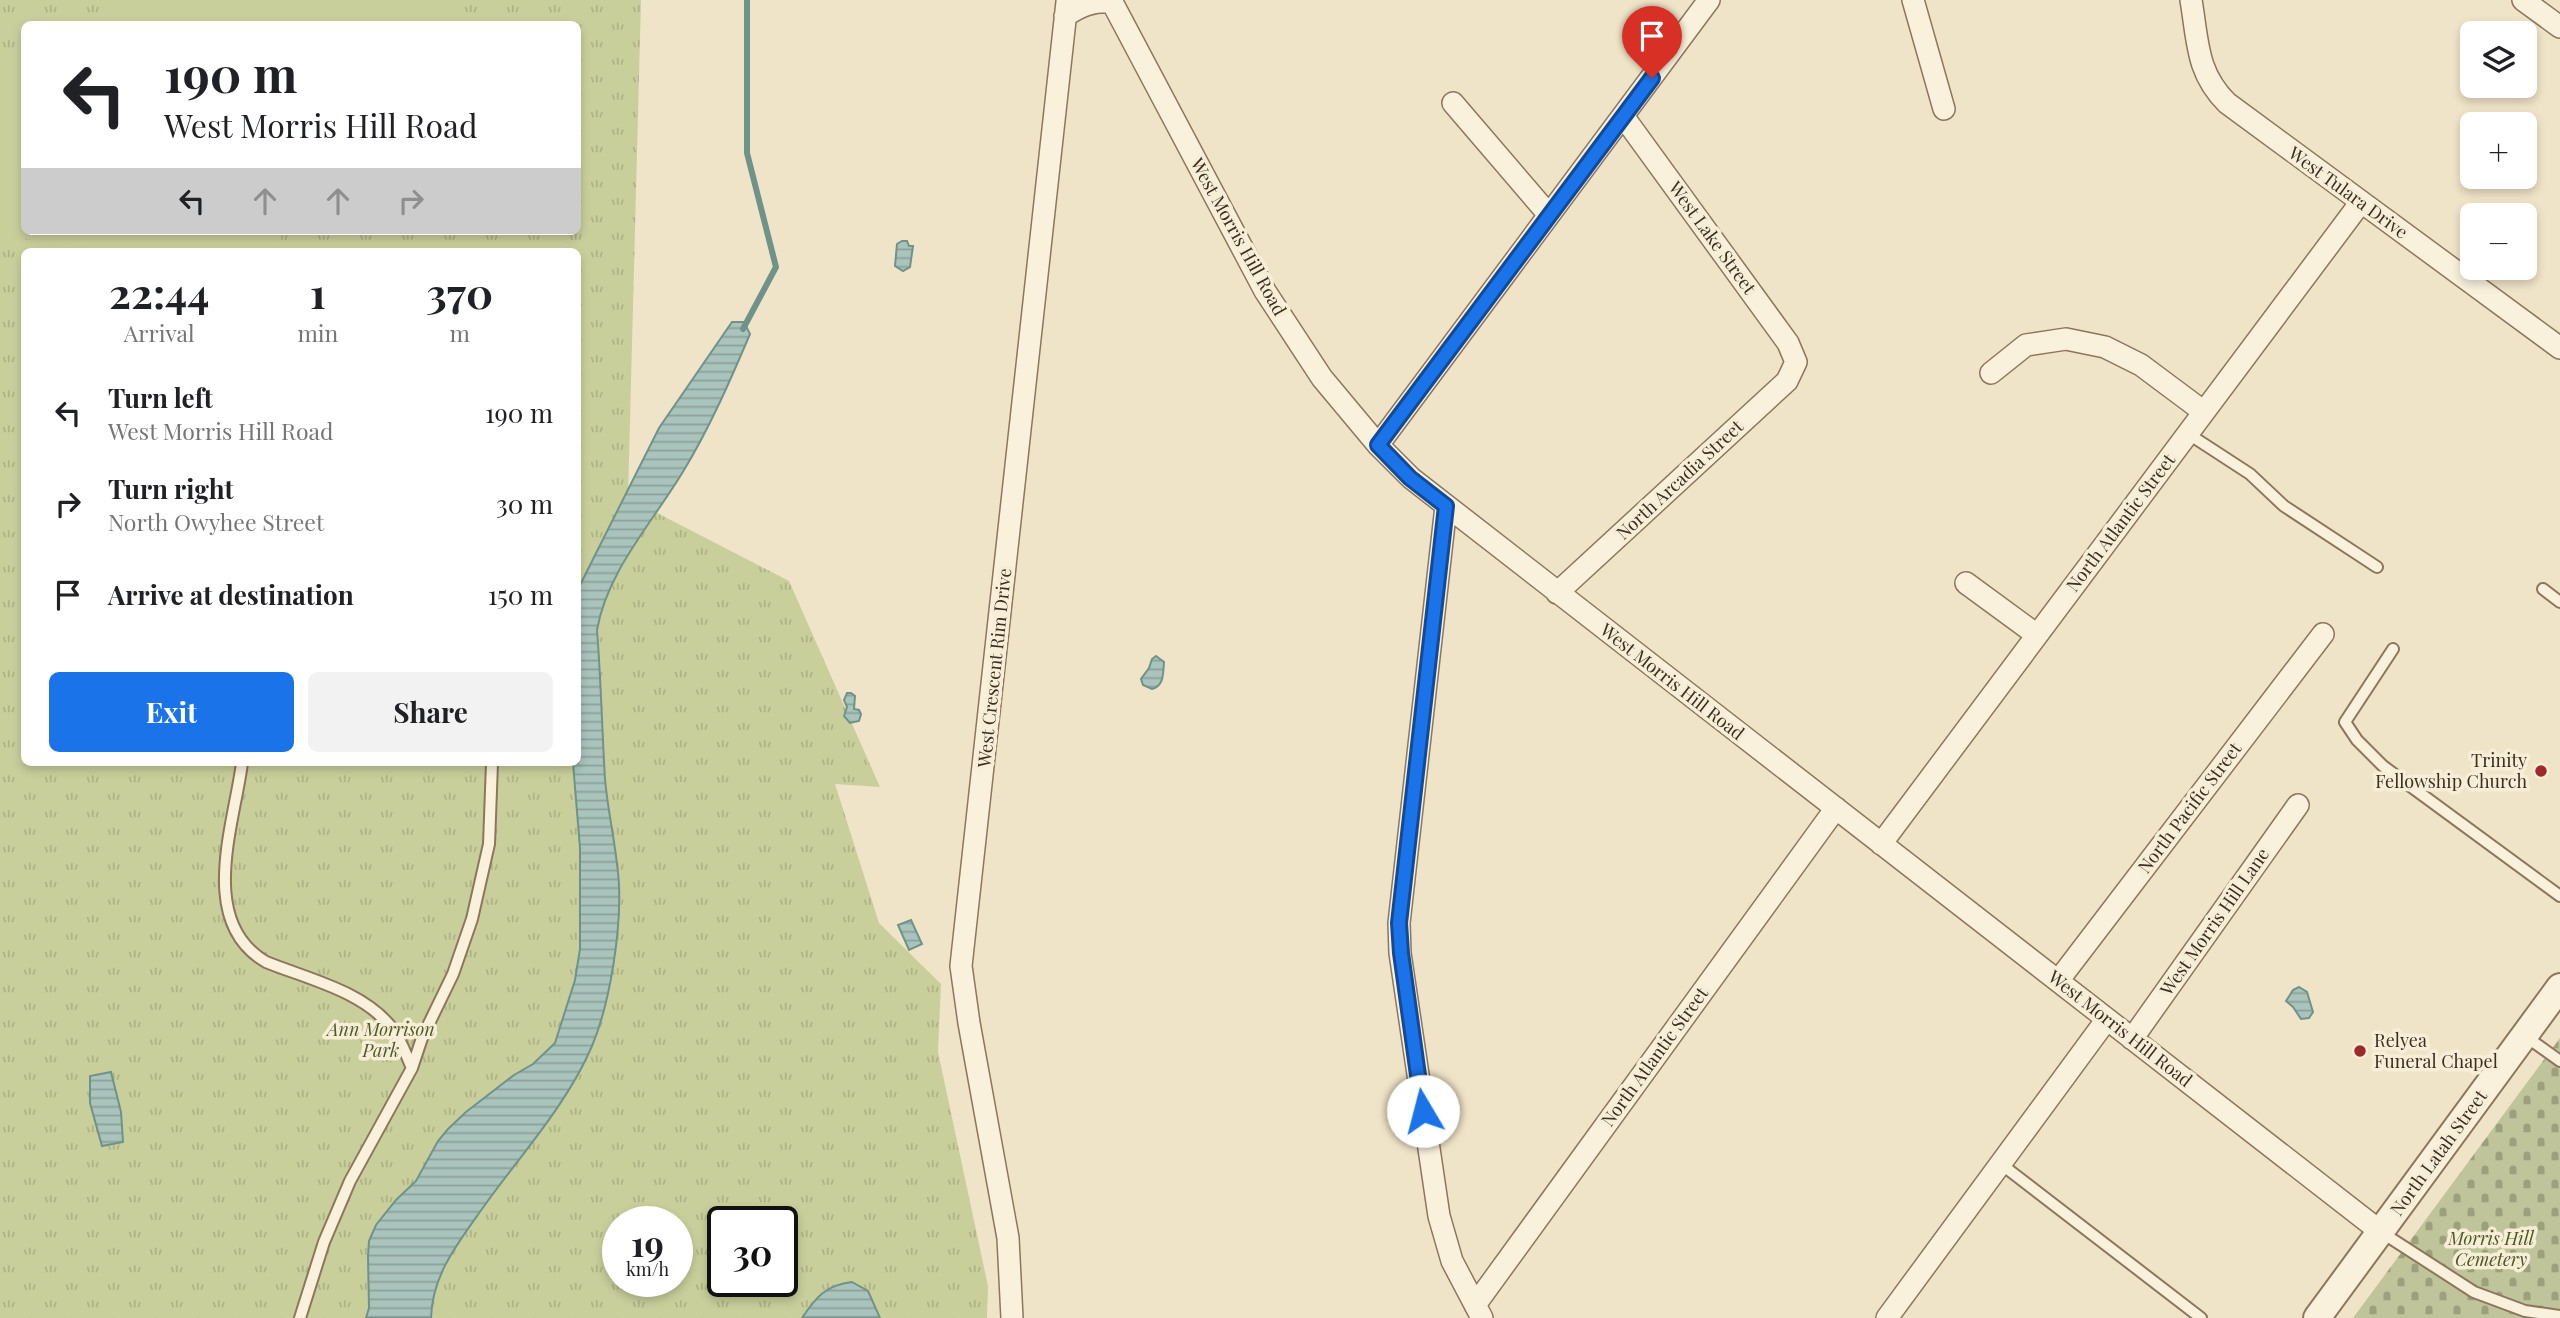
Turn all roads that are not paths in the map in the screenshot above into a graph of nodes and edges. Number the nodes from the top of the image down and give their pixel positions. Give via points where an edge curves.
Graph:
1 (1709, 0) edge
2 (1913, 0) edge
3 (2191, 0) edge
4 (2523, 0) edge
5 (1112, 1) edge
6 (1066, 8) edge
7 (2560, 27) edge
8 (1452, 103) dead end
9 (1944, 109) dead end
10 (1623, 116) junction
11 (2361, 202) junction
12 (1549, 215) junction
13 (2560, 348) edge
14 (1796, 362) joint
15 (1990, 373) dead end
16 (2204, 412) junction
17 (2188, 433) junction
18 (1378, 445) junction
19 (1446, 506) junction
20 (2377, 567) dead end
21 (1966, 583) dead end
22 (2543, 589) dead end
23 (1558, 593) junction
24 (2560, 602) edge
25 (2323, 634) dead end
26 (2037, 635) junction
27 (2393, 649) dead end
28 (243, 766) edge
29 (492, 766) edge
30 (2298, 805) dead end
31 (1836, 808) junction
32 (1881, 844) junction
33 (2558, 891) edge
34 (2058, 981) junction
35 (2560, 987) edge
36 (2107, 1019) junction
37 (2525, 1035) junction
38 (2133, 1039) junction
39 (2560, 1061) edge
40 (412, 1068) junction
41 (2001, 1164) junction
42 (2381, 1232) junction
43 (1478, 1311) edge
44 (1896, 1314) edge
45 (2560, 1316) edge
46 (300, 1318) edge
47 (1012, 1318) edge
48 (2201, 1318) edge
49 (2317, 1318) edge

1 - 10 street
2 - 9 street
3 - 11 street, West Tulara Drive via 2204,73 2213,89
4 - 7 street
5 - 6 street, West Crescent Rim Drive
5 - 18 street, West Morris Hill Road via 1265,291 1322,377
6 - 47 street, West Crescent Rim Drive via 961,966 1008,1238
8 - 12 street
10 - 12 street
10 - 14 street, West Lake Street via 1788,343
11 - 13 street, West Tulara Drive
11 - 16 street, North Atlantic Street
12 - 18 street
14 - 23 street, North Arcadia Street via 1787,381
15 - 16 street via 2026,345 2066,339 2105,347 2141,365
16 - 17 street, North Atlantic Street
17 - 20 lane via 2250,474 2284,506
17 - 26 street, North Atlantic Street
18 - 19 street, West Morris Hill Road
19 - 23 street, West Morris Hill Road
19 - 43 street via 1399,923 1439,1216 1452,1261
21 - 26 street
22 - 24 lane
23 - 31 street, West Morris Hill Road
25 - 34 street, North Pacific Street
26 - 32 street, North Atlantic Street
27 - 33 lane via 2345,722 2357,740 2383,766
28 - 40 lane via 223,868 225,899 239,937 253,955 266,962 372,1007 394,1030
29 - 40 lane via 489,844 472,919
30 - 38 street, West Morris Hill Lane
31 - 32 street, West Morris Hill Road
31 - 43 street, North Atlantic Street
32 - 34 street, West Morris Hill Road
34 - 36 street, West Morris Hill Road
35 - 37 street, North Latah Street
36 - 38 street, West Morris Hill Road
36 - 41 street
37 - 39 lane
37 - 42 street, North Latah Street
38 - 42 street, West Morris Hill Road
40 - 46 lane via 350,1181 324,1242
41 - 44 street
41 - 48 lane
42 - 45 lane via 2474,1292 2525,1311
42 - 49 street, North Latah Street

